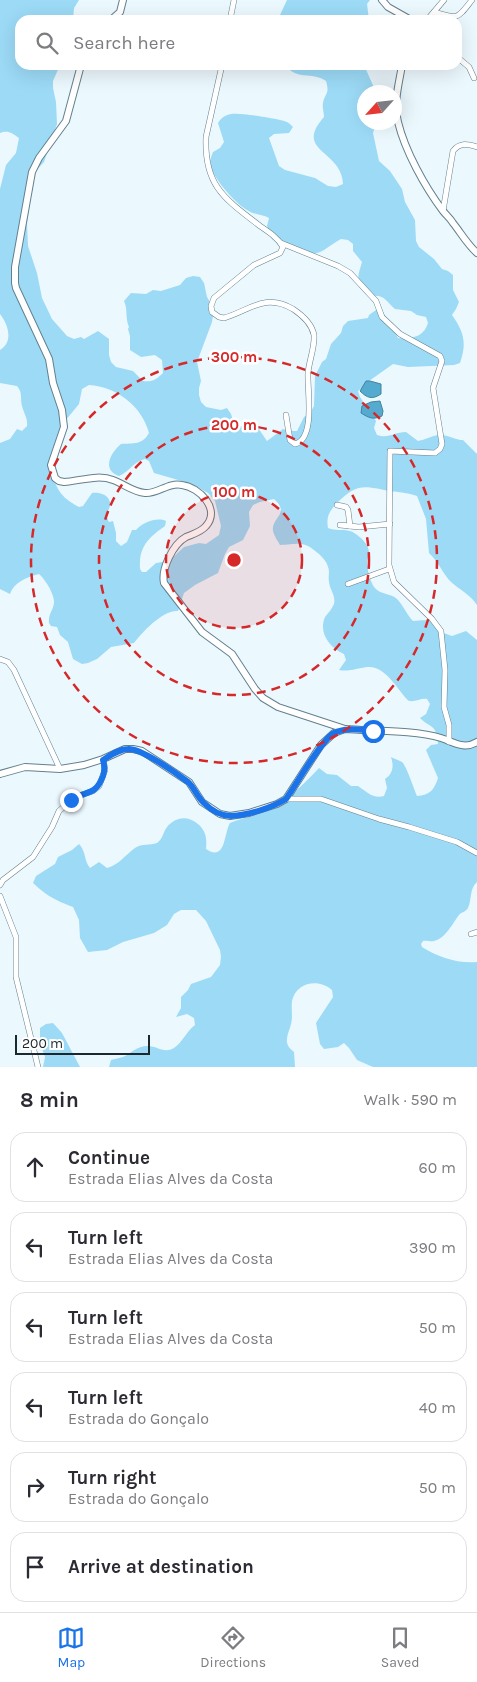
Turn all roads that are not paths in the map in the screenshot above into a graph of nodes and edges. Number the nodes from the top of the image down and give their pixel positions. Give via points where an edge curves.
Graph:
1 (123, 0) edge
2 (234, 0) edge
3 (382, 0) edge
4 (444, 0) edge
5 (472, 0) edge
6 (434, 12) junction
7 (117, 15) edge
8 (231, 15) edge
9 (402, 15) edge
10 (431, 15) edge
11 (444, 15) edge
12 (460, 15) edge
13 (462, 60) edge
14 (80, 70) edge
15 (221, 70) edge
16 (401, 70) edge
17 (474, 78) dead end
18 (477, 147) edge
19 (443, 211) junction
20 (281, 243) junction
21 (477, 253) edge
22 (286, 415) dead end
23 (337, 506) dead end
24 (390, 524) junction
25 (340, 525) dead end
26 (350, 526) junction
27 (389, 569) junction
28 (348, 584) dead end
29 (0, 659) edge
30 (344, 729) junction
31 (449, 742) junction
32 (477, 742) edge
33 (103, 760) junction
34 (60, 768) junction
35 (0, 774) edge
36 (286, 799) junction
37 (477, 853) edge
38 (0, 885) edge
39 (0, 896) edge
40 (477, 932) edge
41 (470, 934) dead end
42 (38, 1067) edge

1 - 7 street
2 - 8 street
3 - 9 street
4 - 6 street
5 - 12 street
6 - 10 street
6 - 11 street
13 - 17 street
14 - 30 street via 66,121 32,172 15,267 16,288 50,360 62,410 64,427 50,465 52,474 59,482 106,478 147,494 173,484 184,485 206,498 210,508 209,522 175,546 164,572 164,583 202,632 232,654 263,698 278,707
15 - 20 street via 206,138 209,171 228,202
16 - 19 street via 396,106 398,122 419,173
18 - 19 street via 460,144 453,151
19 - 21 street
20 - 22 street via 280,253 254,266 218,294 211,310 214,315 224,318 271,302 294,310 310,324 314,342 308,374 308,425 300,442 295,444 290,440
20 - 24 street via 350,273 376,301 382,317 400,334 440,356 442,361 433,388 442,444 435,453 390,450
23 - 26 street via 346,506
24 - 26 street
24 - 27 street
25 - 26 street
27 - 28 street
27 - 31 street via 394,582 441,631
29 - 34 street via 8,662 14,670
30 - 31 street via 416,734
30 - 36 street via 321,745
31 - 32 street via 460,746
33 - 34 street
33 - 36 street via 125,748 142,751 189,782 202,802 220,814 249,813
33 - 38 street via 105,770 99,786 75,797 59,811 33,857
34 - 35 street via 24,767
36 - 37 street via 321,799 448,839
39 - 42 street via 16,937 16,977
40 - 41 street

